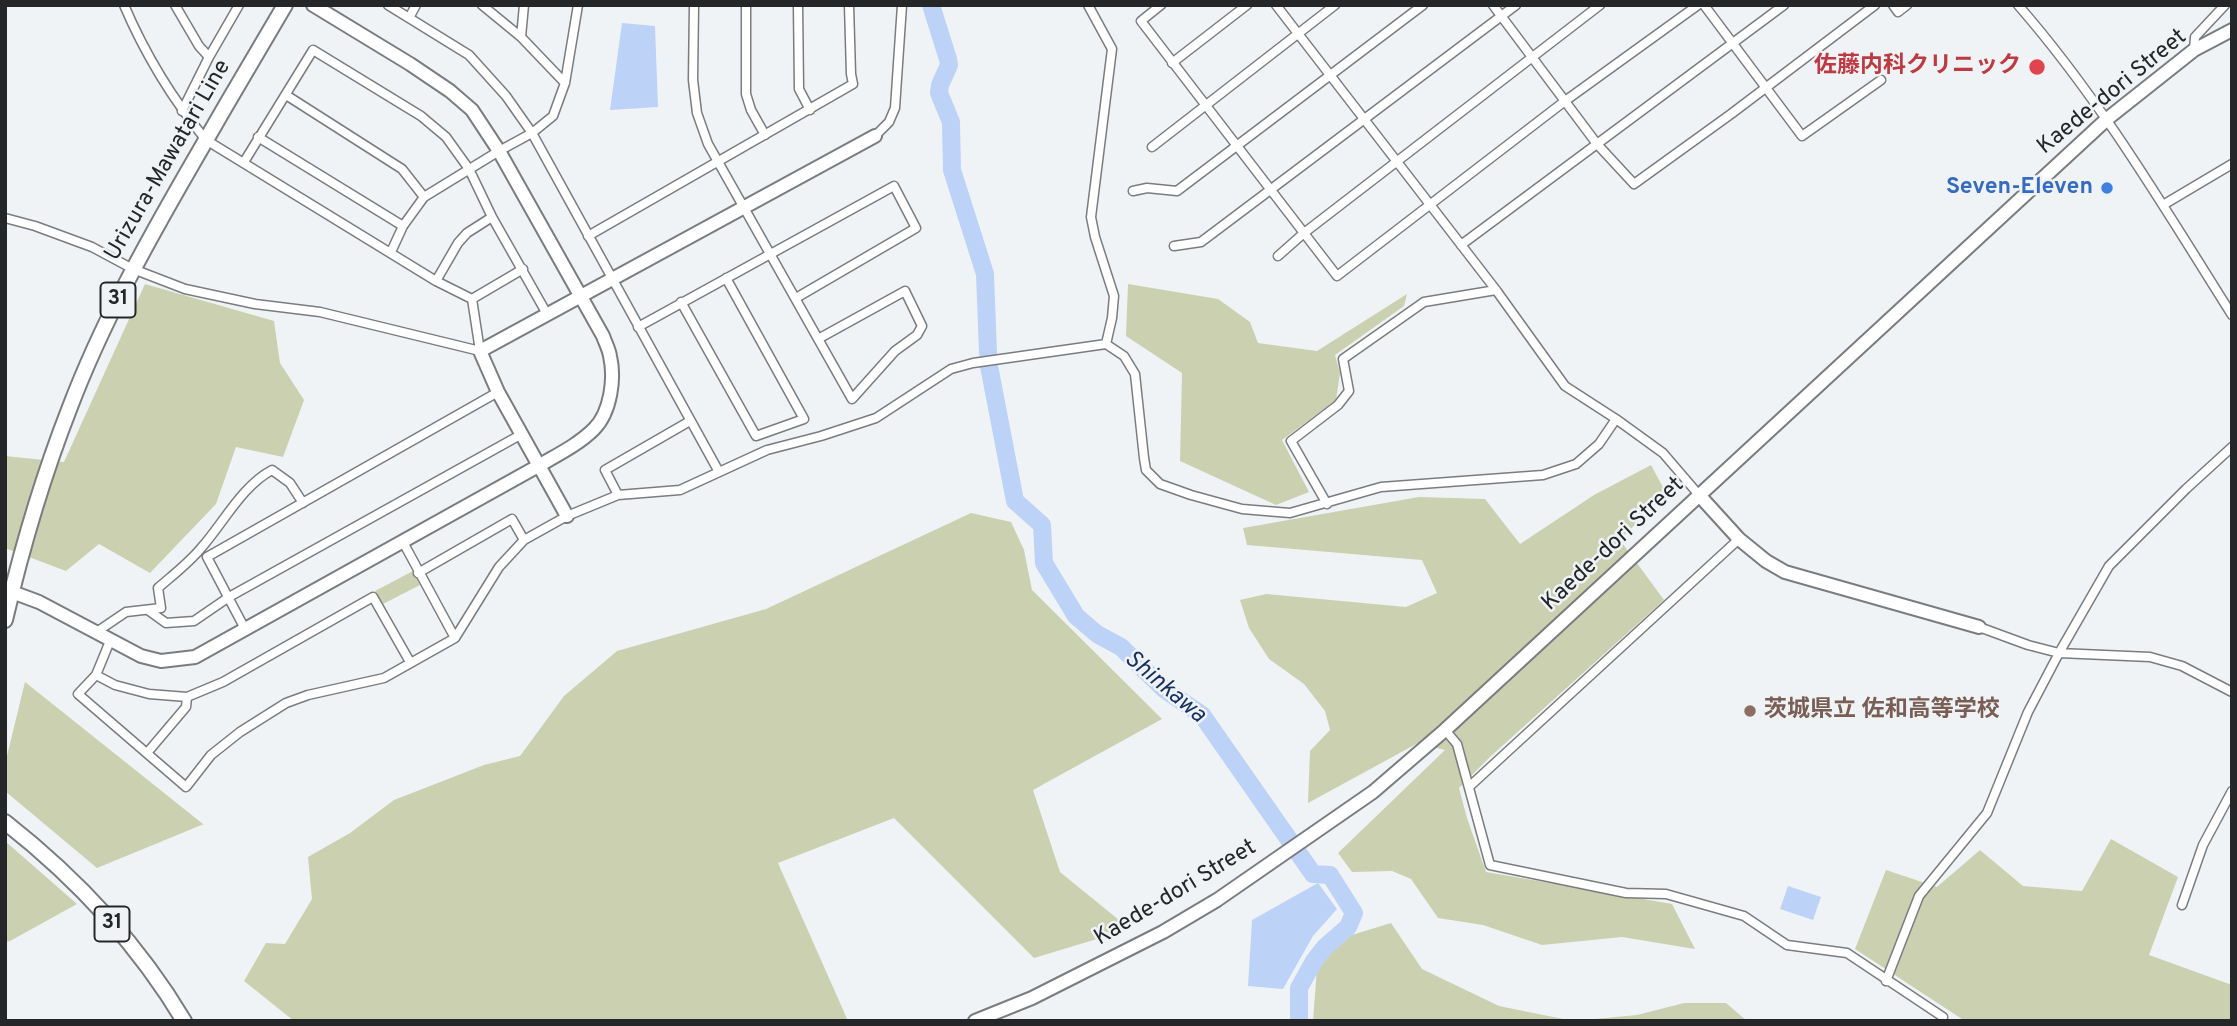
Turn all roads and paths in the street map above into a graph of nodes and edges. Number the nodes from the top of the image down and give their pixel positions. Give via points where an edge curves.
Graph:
1 (124, 5) edge
2 (174, 5) edge
3 (239, 5) edge
4 (285, 5) edge
5 (313, 5) edge
6 (388, 5) edge
7 (416, 5) edge
8 (482, 5) edge
9 (524, 5) edge
10 (578, 5) edge
11 (694, 5) edge
12 (746, 5) edge
13 (798, 5) edge
14 (849, 5) edge
15 (902, 5) edge
16 (1088, 5) edge
17 (1161, 5) edge
18 (1247, 5) edge
19 (1276, 5) edge
20 (1335, 5) edge
21 (1423, 5) edge
22 (1493, 5) edge
23 (1516, 5) edge
24 (1600, 5) edge
25 (1698, 5) edge
26 (1704, 5) edge
27 (1784, 5) edge
28 (1875, 5) edge
29 (1893, 5) edge
30 (1908, 5) edge
31 (2018, 5) edge
32 (2225, 5) edge
33 (1501, 16) junction
34 (409, 18) junction
35 (2232, 30) edge
36 (1298, 34) junction
37 (521, 37) junction
38 (1733, 44) junction
39 (2194, 50) junction
40 (209, 57) junction
41 (1533, 58) junction
42 (1172, 63) junction
43 (1331, 76) junction
44 (1881, 80) dead end
45 (565, 83) junction
46 (1766, 88) junction
47 (286, 95) junction
48 (1565, 101) junction
49 (1207, 104) junction
50 (810, 110) junction
51 (182, 111) junction
52 (1364, 118) junction
53 (2107, 119) junction
54 (532, 133) junction
55 (765, 135) junction
56 (875, 136) joint
57 (258, 137) junction
58 (206, 140) junction
59 (1597, 144) junction
60 (1238, 146) junction
61 (1152, 147) dead end
62 (499, 151) junction
63 (718, 160) junction
64 (244, 162) junction
65 (1396, 162) junction
66 (2232, 164) edge
67 (469, 169) junction
68 (1270, 188) junction
69 (1133, 191) dead end
70 (424, 197) junction
71 (1430, 203) junction
72 (2163, 205) junction
73 (743, 207) junction
74 (492, 217) junction
75 (5, 218) edge
76 (403, 226) junction
77 (1304, 233) junction
78 (588, 236) junction
79 (1174, 246) dead end
80 (1461, 246) junction
81 (391, 252) junction
82 (771, 254) junction
83 (1278, 257) dead end
84 (133, 269) junction
85 (523, 269) junction
86 (726, 278) junction
87 (611, 279) junction
88 (436, 281) junction
89 (1496, 290) junction
90 (581, 295) junction
91 (796, 298) junction
92 (472, 299) junction
93 (681, 302) junction
94 (547, 314) junction
95 (2232, 315) edge
96 (638, 327) junction
97 (818, 339) junction
98 (1106, 344) junction
99 (480, 351) junction
100 (498, 392) junction
101 (1616, 419) junction
102 (690, 421) junction
103 (522, 434) junction
104 (2232, 447) edge
105 (540, 465) junction
106 (719, 472) junction
107 (618, 495) junction
108 (1699, 495) junction
109 (303, 503) junction
110 (1327, 503) junction
111 (567, 516) junction
112 (1740, 539) junction
113 (524, 540) junction
114 (403, 542) junction
115 (418, 573) junction
116 (12, 592) junction
117 (229, 597) junction
118 (148, 610) junction
119 (5, 620) edge
120 (1979, 627) joint
121 (245, 629) junction
122 (95, 633) junction
123 (455, 638) junction
124 (110, 641) junction
125 (2059, 653) junction
126 (410, 662) junction
127 (96, 675) junction
128 (2232, 692) edge
129 (187, 697) junction
130 (1445, 730) junction
131 (147, 752) junction
132 (1470, 786) junction
133 (2232, 791) edge
134 (5, 822) edge
135 (2182, 905) dead end
136 (1886, 981) junction
137 (1943, 1017) dead end
138 (184, 1021) edge
139 (975, 1021) edge

1 - 51 street
2 - 40 street
3 - 40 street
4 - 58 main road, Urizura-Mawatari Line / 31
5 - 62 street via 450,90 472,110
6 - 34 street
7 - 34 street
8 - 37 street
9 - 37 street
10 - 45 street
11 - 63 street via 697,113
12 - 55 street via 746,94
13 - 50 street via 799,89
14 - 50 street via 853,84
15 - 56 street via 895,108 890,122
16 - 98 street via 1112,49 1091,217 1114,296
17 - 42 street via 1141,21
18 - 42 street
19 - 36 street
20 - 36 street
21 - 43 street
22 - 33 street
23 - 33 street
24 - 41 street
25 - 48 street
26 - 38 street
27 - 38 street
28 - 46 street
29 - 30 street via 1899,12
31 - 53 street
32 - 39 street via 2195,37
33 - 41 street
33 - 52 street
34 - 54 street via 469,55
35 - 39 street, Kaede-dori Street
36 - 43 street
36 - 49 street
37 - 45 street
38 - 46 street
38 - 59 street
39 - 53 street, Kaede-dori Street
40 - 51 street
41 - 48 street
41 - 65 street
42 - 49 street
43 - 52 street
43 - 60 street
44 - 46 street via 1802,136
45 - 54 street via 553,116
46 - 59 street via 1634,184
47 - 57 street
47 - 67 street via 313,50 421,116 446,137
47 - 70 street via 402,169
48 - 59 street
48 - 71 street
49 - 60 street
49 - 61 street
50 - 55 street
51 - 58 street
52 - 65 street
52 - 68 street
53 - 72 street
53 - 108 street, Kaede-dori Street
54 - 62 street
54 - 78 street
55 - 63 street
56 - 73 street
57 - 64 street
57 - 76 street
58 - 64 street
58 - 84 main road, Urizura-Mawatari Line / 31
59 - 80 street
60 - 68 street
60 - 69 street via 1177,191
62 - 67 street
62 - 90 street
63 - 73 street
63 - 78 street
64 - 81 street
65 - 71 street
65 - 77 street
66 - 72 street
67 - 70 street
67 - 74 street
68 - 77 street
68 - 79 street via 1201,242
70 - 76 street
71 - 77 street via 1337,276
71 - 80 street
72 - 95 street
73 - 82 street
73 - 87 street
74 - 85 street
74 - 88 street via 458,243
75 - 84 street via 92,247
76 - 81 street
77 - 83 street
78 - 87 street
80 - 89 street
81 - 88 street
82 - 86 street
82 - 91 street
82 - 91 street via 894,186 916,228
84 - 99 street via 185,289 320,312
84 - 116 main road, Urizura-Mawatari Line / 31 via 70,406 37,500
85 - 92 street
85 - 94 street
86 - 93 street
86 - 93 street via 804,419 756,436
87 - 90 street
87 - 96 street
88 - 92 street
89 - 101 street via 1565,386
89 - 110 street via 1424,302 1343,359 1349,391 1291,441
90 - 94 street
90 - 105 street via 610,355 610,393 597,426
91 - 97 street
92 - 99 street
93 - 96 street
94 - 99 street
96 - 102 street
97 - 97 street via 852,399 922,326 905,291
98 - 106 street via 951,369 876,418 767,450
98 - 110 street via 1124,356 1135,374 1146,470 1160,484 1242,509 1290,513
99 - 100 street
100 - 103 street
100 - 109 street
101 - 108 street via 1663,453
101 - 110 street via 1576,464 1543,475 1381,486
102 - 106 street
102 - 107 street via 605,470
103 - 105 street
103 - 117 street
104 - 125 street via 2109,566
105 - 111 street
105 - 114 street
106 - 107 street via 680,490
107 - 111 street
108 - 112 street
108 - 130 street, Kaede-dori Street
109 - 117 street via 207,557
109 - 118 street via 290,483 272,470 260,476 200,550 158,589 161,608
111 - 113 street
112 - 120 street via 1784,572
112 - 132 street
113 - 115 street via 512,519
113 - 123 street via 499,567
114 - 115 street
114 - 121 street
115 - 123 street
116 - 119 main road, Urizura-Mawatari Line / 31
116 - 122 street
117 - 118 street via 194,621 166,623
117 - 121 street
118 - 122 street via 126,612
120 - 125 street
121 - 124 street via 195,657 179,660 141,656
122 - 124 street
123 - 126 street
124 - 127 street
125 - 128 street via 2150,657 2182,666
125 - 136 street via 2028,712 1987,813 1919,896
126 - 129 street via 373,597 223,682
126 - 131 street via 384,678 286,703 211,755 186,787
127 - 129 street via 149,694
127 - 131 street via 78,694
129 - 131 street via 186,707
130 - 132 street via 1457,744
130 - 139 street, Kaede-dori Street via 1381,785 1217,900 1032,998
132 - 136 street via 1490,865 1626,893 1665,894 1744,916 1787,945 1847,953
133 - 135 street via 2203,845
134 - 138 main road, 31 via 89,898 124,937
136 - 137 street

